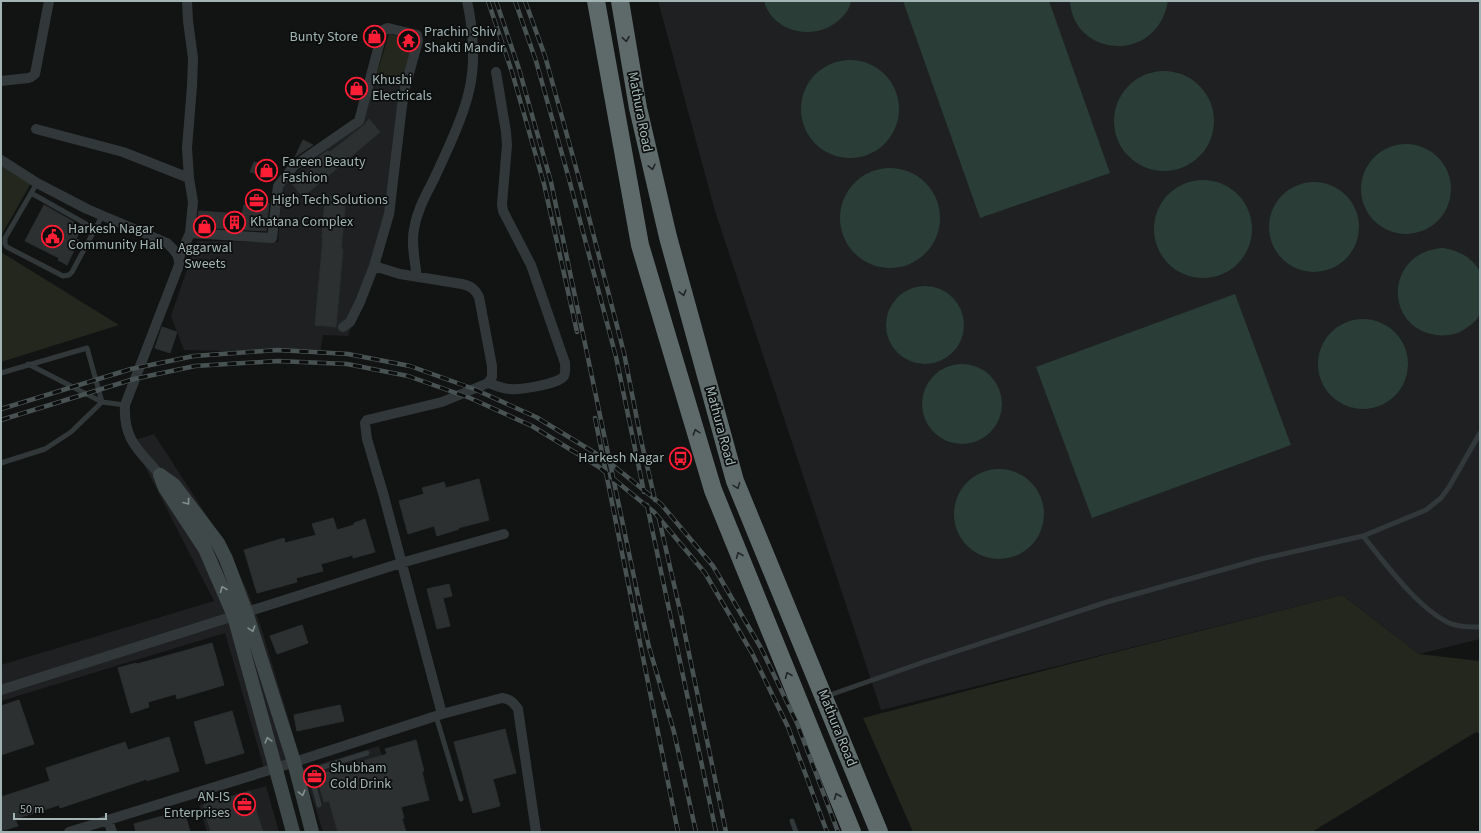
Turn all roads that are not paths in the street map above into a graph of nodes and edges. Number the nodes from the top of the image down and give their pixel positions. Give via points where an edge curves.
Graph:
1 (49, 1) edge
2 (187, 1) edge
3 (466, 1) edge
4 (596, 1) edge
5 (620, 1) edge
6 (496, 72) dead end
7 (1, 81) edge
8 (36, 129) dead end
9 (1, 160) edge
10 (189, 178) junction
11 (37, 183) junction
12 (31, 193) junction
13 (102, 216) junction
14 (95, 229) junction
15 (190, 233) junction
16 (180, 258) junction
17 (374, 266) junction
18 (416, 277) junction
19 (343, 327) dead end
20 (28, 364) junction
21 (1, 372) edge
22 (488, 383) junction
23 (102, 402) junction
24 (125, 405) junction
25 (1480, 434) edge
26 (1, 463) edge
27 (160, 475) joint
28 (504, 534) dead end
29 (1363, 536) junction
30 (401, 563) junction
31 (240, 614) junction
32 (1480, 627) edge
33 (1, 690) edge
34 (824, 696) junction
35 (439, 715) junction
36 (367, 753) dead end
37 (276, 768) junction
38 (300, 769) junction
39 (461, 798) dead end
40 (320, 804) dead end
41 (108, 820) junction
42 (792, 821) dead end
43 (69, 832) edge
44 (112, 832) edge
45 (293, 832) edge
46 (312, 832) edge
47 (536, 832) edge
48 (796, 832) edge
49 (852, 832) edge
50 (880, 832) edge

1 - 7 street via 35,74 28,78
2 - 10 street via 193,58 187,148
3 - 18 street via 473,46 470,91 461,118 417,214 413,230
49 -> 4 highway, Mathura Road via 713,490 640,245
5 -> 34 highway, Mathura Road via 638,108 668,237 735,481
6 - 22 street via 507,146 503,211 531,265 566,371 560,380 531,387 511,389
8 - 10 street via 123,152
9 - 11 street
10 - 15 street via 193,202
11 - 12 lane
11 - 13 street
12 - 14 lane
12 - 14 lane via 5,238 7,247 66,276 72,272
13 - 14 lane
13 - 16 street via 167,243
15 - 16 street
15 - 17 street via 272,238 278,186 294,166 359,121 382,32 388,28 417,35 418,41 404,94 389,214
16 - 24 street
17 - 18 street
17 - 19 street via 350,322
18 - 22 street via 462,284 475,290 479,297 492,366 492,377
20 - 21 lane
20 - 23 lane
20 - 23 lane via 87,348
22 - 30 street via 442,402 367,420 365,423 367,439
23 - 24 lane
23 - 26 lane via 71,432 45,449
24 - 27 street via 125,425 130,440
25 - 29 lane via 1441,498 1426,510
27 - 31 street via 165,488 205,549
28 - 30 street
29 - 32 lane via 1415,598 1433,614 1448,623
29 - 34 lane via 1261,559 1108,602
30 - 31 street
30 - 35 street
31 - 33 street
37 -> 31 street
31 -> 38 street
34 - 50 highway, Mathura Road
35 - 38 street
35 - 39 lane
35 - 47 street via 502,698 514,702 518,709
36 - 38 lane
37 - 38 street
37 - 41 street
37 - 45 street
38 - 40 lane
38 -> 46 street
41 - 43 street
41 - 44 street
42 - 48 lane

